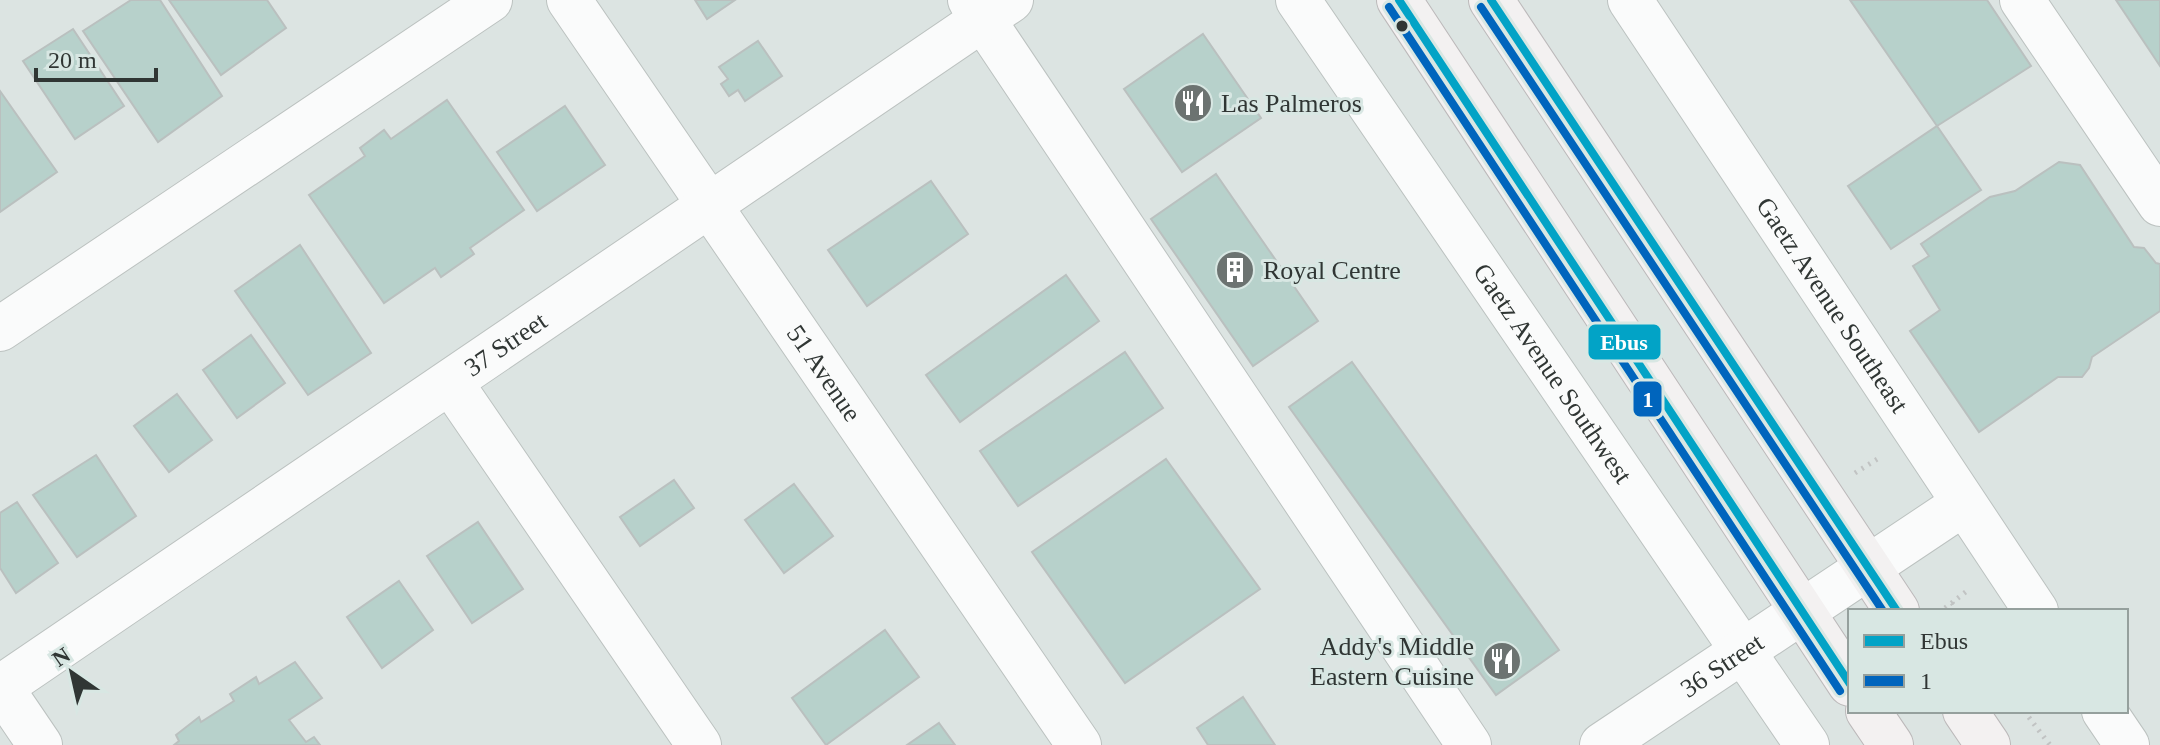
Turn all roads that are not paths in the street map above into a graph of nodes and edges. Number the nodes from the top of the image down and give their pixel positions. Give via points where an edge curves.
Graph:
1 (490, 0) edge
2 (569, 0) edge
3 (1298, 0) edge
4 (1399, 0) edge
5 (1630, 0) edge
6 (2022, 0) edge
7 (988, 6) edge
8 (1502, 7) edge
9 (2160, 204) edge
10 (708, 206) junction
11 (0, 329) edge
12 (451, 383) junction
13 (1963, 504) junction
14 (1868, 567) junction
15 (1896, 609) edge
16 (2035, 609) edge
17 (1801, 611) junction
18 (1742, 651) junction
19 (1848, 681) edge
20 (1, 687) edge
21 (1869, 713) edge
22 (1966, 713) edge
23 (2105, 713) edge
24 (40, 745) edge
25 (699, 745) edge
26 (1079, 745) edge
27 (1469, 745) edge
28 (1602, 745) edge
29 (1807, 745) edge
30 (1891, 745) edge
31 (1988, 745) edge
32 (2127, 745) edge

1 - 11 street
2 - 10 street, 51 Avenue
3 - 18 street, Gaetz Avenue Southwest
4 - 17 main road
5 - 13 street, Gaetz Avenue Southeast
6 - 9 street
7 - 10 street, 37 Street
7 - 27 street
8 - 14 main road
10 - 12 street, 37 Street
10 - 26 street, 51 Avenue
12 - 20 street, 37 Street
12 - 25 street
13 - 14 street, 36 Street
13 - 16 street, Gaetz Avenue Southeast
14 - 15 main road
14 - 17 street, 36 Street
17 - 18 street, 36 Street
17 - 19 main road
18 - 28 street, 36 Street
18 - 29 street, Gaetz Avenue Southwest
20 - 24 street
21 - 30 main road
22 - 31 main road
23 - 32 street

